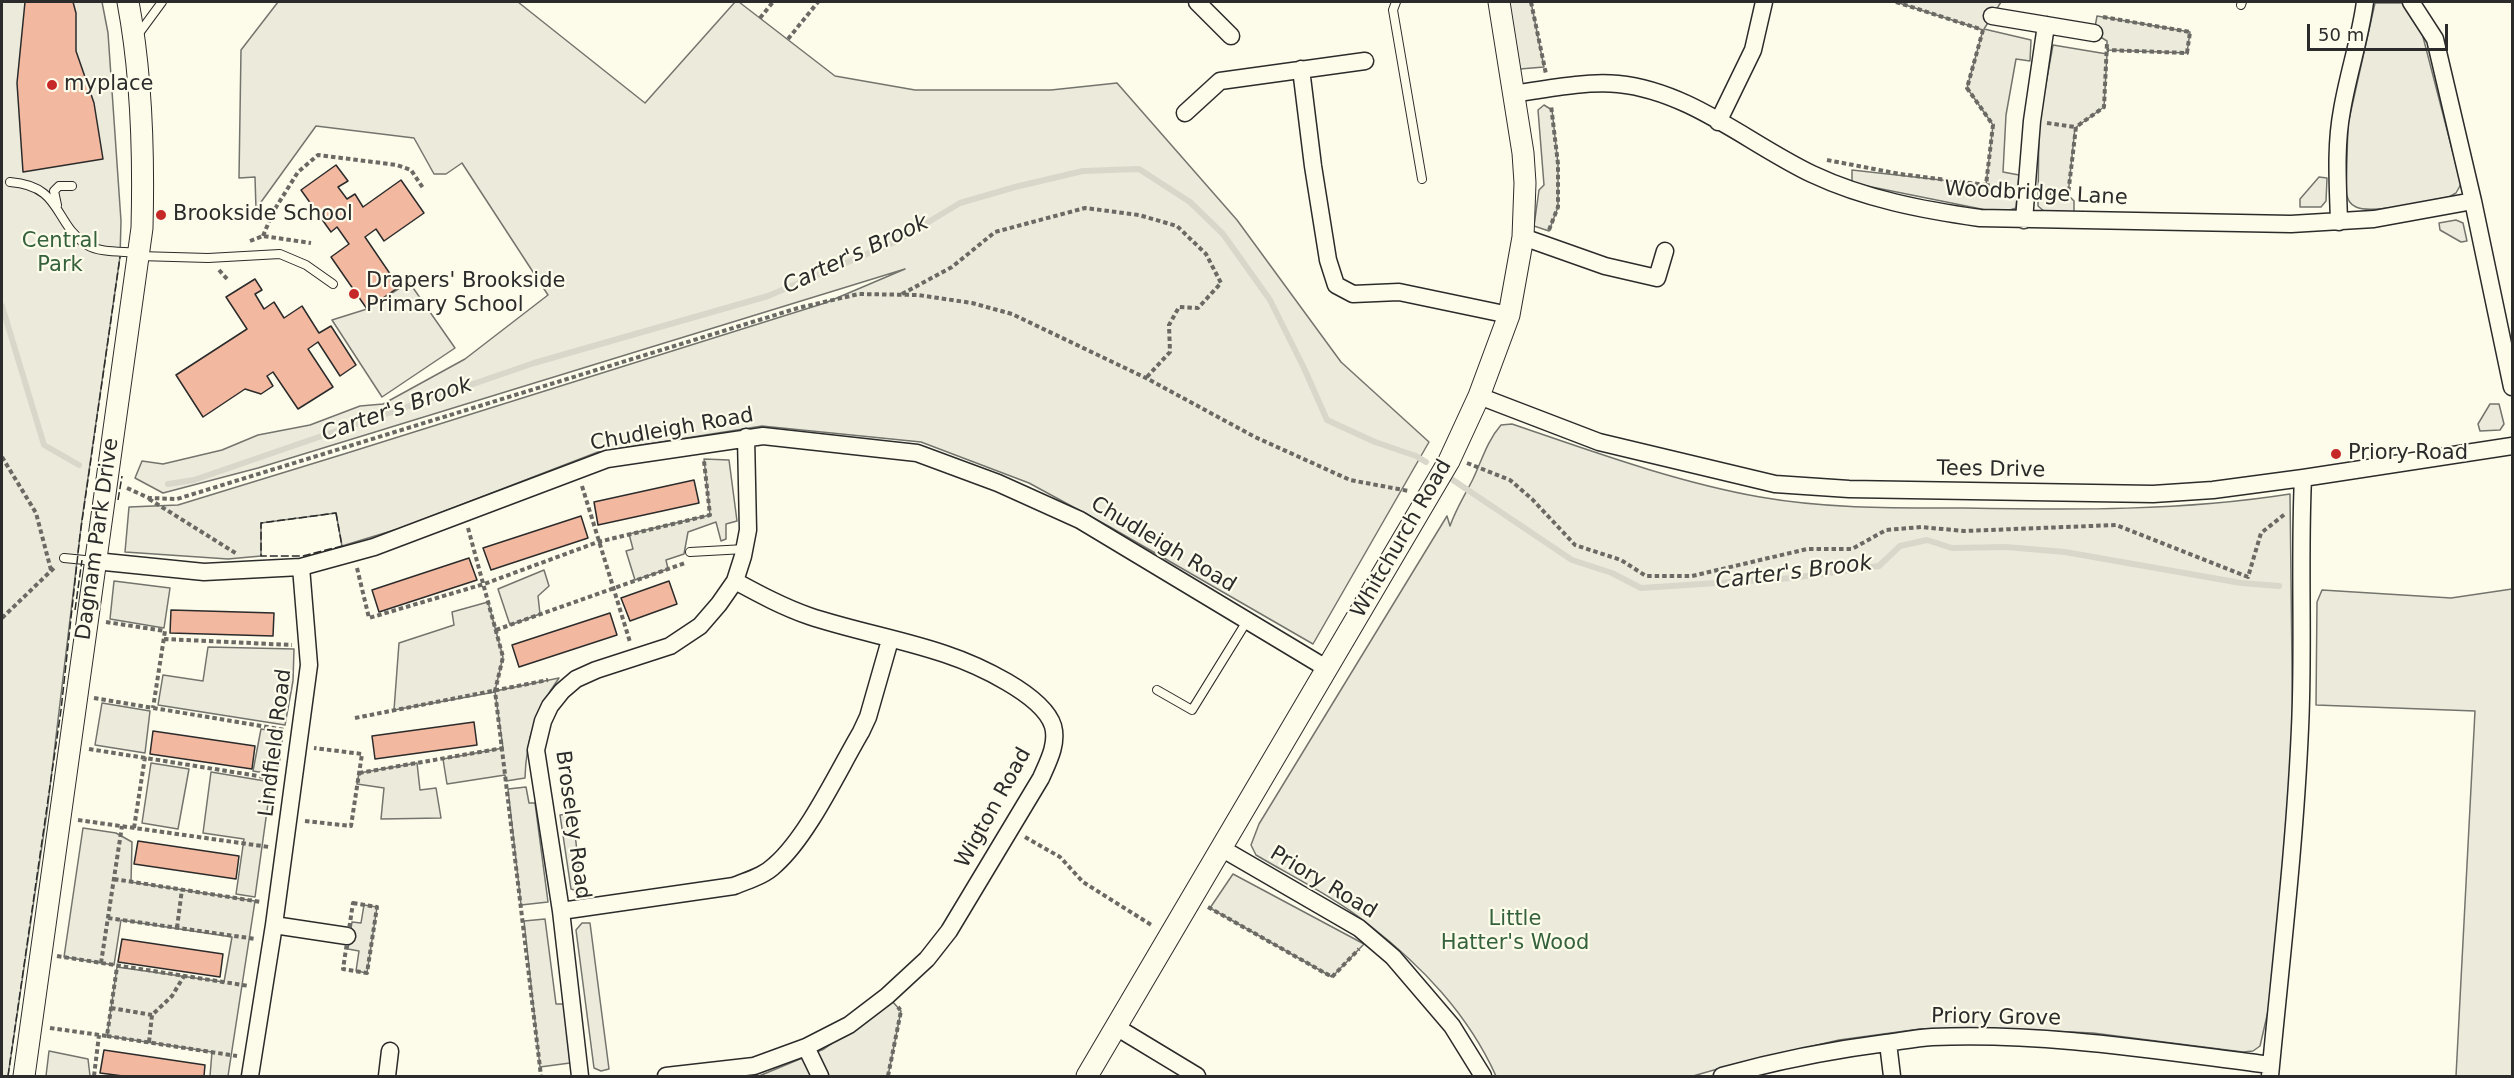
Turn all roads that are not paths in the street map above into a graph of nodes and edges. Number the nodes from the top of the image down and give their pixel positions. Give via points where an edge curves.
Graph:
1 (128, 2) edge
2 (162, 2) edge
3 (1197, 2) edge
4 (1396, 2) edge
5 (1499, 2) edge
6 (1764, 2) edge
7 (2365, 2) edge
8 (2412, 2) edge
9 (1992, 16) road end
10 (2046, 25) junction
11 (2095, 25) road end
12 (1231, 36) dead end
13 (135, 39) junction
14 (1365, 61) dead end
15 (1301, 69) junction
16 (1514, 94) junction
17 (1185, 113) dead end
18 (1719, 122) junction
19 (1422, 179) dead end
20 (10, 183) dead end
21 (72, 186) dead end
22 (2473, 201) junction
23 (59, 211) junction
24 (2024, 219) junction
25 (2339, 222) junction
26 (1523, 237) junction
27 (1665, 251) dead end
28 (139, 254) junction
29 (333, 284) dead end
30 (1509, 315) junction
31 (2512, 387) edge
32 (1479, 396) junction
33 (746, 437) junction
34 (2512, 446) edge
35 (2303, 478) junction
36 (745, 549) junction
37 (690, 552) road end
38 (64, 558) road end
39 (95, 561) junction
40 (301, 567) junction
41 (735, 581) junction
42 (1247, 621) junction
43 (890, 640) junction
44 (1326, 668) junction
45 (1157, 690) dead end
46 (1221, 848) junction
47 (561, 911) junction
48 (274, 924) junction
49 (347, 936) dead end
50 (1116, 1028) junction
51 (1888, 1043) junction
52 (806, 1047) junction
53 (390, 1052) dead end
54 (2271, 1071) edge
55 (24, 1077) edge
56 (250, 1077) edge
57 (387, 1077) edge
58 (580, 1077) edge
59 (666, 1077) edge
60 (820, 1077) edge
61 (1087, 1077) edge
62 (1197, 1077) edge
63 (1483, 1077) edge
64 (1722, 1077) edge
65 (1892, 1077) edge

1 - 13 street, Dagnam Park Drive
2 - 13 lane
3 - 12 street
4 - 19 lane via 1393,10
5 - 16 street, Whitchurch Road
6 - 18 street via 1753,50
7 - 25 street via 2338,138
8 - 22 street via 2435,39
9 - 10 street
10 - 11 street
10 - 24 street via 2032,121
13 - 28 street, Dagnam Park Drive via 144,158
14 - 15 street
15 - 17 street via 1220,81
15 - 30 street via 1313,166 1336,285 1353,294 1399,292
16 - 18 street, Woodbridge Lane via 1617,84 1655,92
16 - 26 street, Whitchurch Road via 1525,183
18 - 24 street, Woodbridge Lane via 1841,186 1931,211
20 - 23 lane via 36,188
21 - 23 lane via 59,186 54,191
22 - 25 street, Woodbridge Lane
22 - 31 street
23 - 28 lane via 88,246
24 - 25 street, Woodbridge Lane
26 - 27 street via 1605,266 1657,278
26 - 30 street, Whitchurch Road
28 - 29 lane via 208,258 280,254 306,265
28 - 39 street, Dagnam Park Drive
30 - 32 street, Whitchurch Road
32 - 35 street, Tees Drive via 1599,442 1775,484 1850,489 2153,494
32 - 44 street, Whitchurch Road via 1455,461 1434,486
33 - 36 street, Broseley Road
33 - 40 street, Chudleigh Road via 607,459 353,553
33 - 42 street, Chudleigh Road via 917,453 998,483 1080,520
34 - 35 street, Tees Drive
35 - 54 street via 2301,726
36 - 37 lane
36 - 41 street, Broseley Road
38 - 39 lane
39 - 40 street, Chudleigh Road via 204,572
39 - 55 street, Dagnam Park Drive
40 - 48 street, Lindfield Road via 309,665
41 - 43 street, Wigton Road via 809,616
41 - 47 street, Broseley Road via 700,626 670,646 576,679 550,706 536,750
42 - 44 street, Chudleigh Road
42 - 45 lane via 1192,710
43 - 47 street via 861,732 791,849 774,867 734,886
43 - 52 street, Wigton Road via 946,654 1028,695 1053,726 1051,757 1011,830 949,931 927,959 849,1024
44 - 46 street, Whitchurch Road
46 - 50 street, Whitchurch Road
46 - 63 street, Priory Road via 1359,928 1393,957 1452,1026
47 - 58 street, Broseley Road
48 - 49 street
48 - 56 street, Lindfield Road
50 - 61 street, Whitchurch Road
50 - 62 street
51 - 54 street, Priory Grove via 1931,1037 2024,1038 2131,1047
51 - 64 street, Priory Grove via 1839,1049
51 - 65 street
52 - 59 street, Wigton Road via 754,1066
52 - 60 street
53 - 57 street

